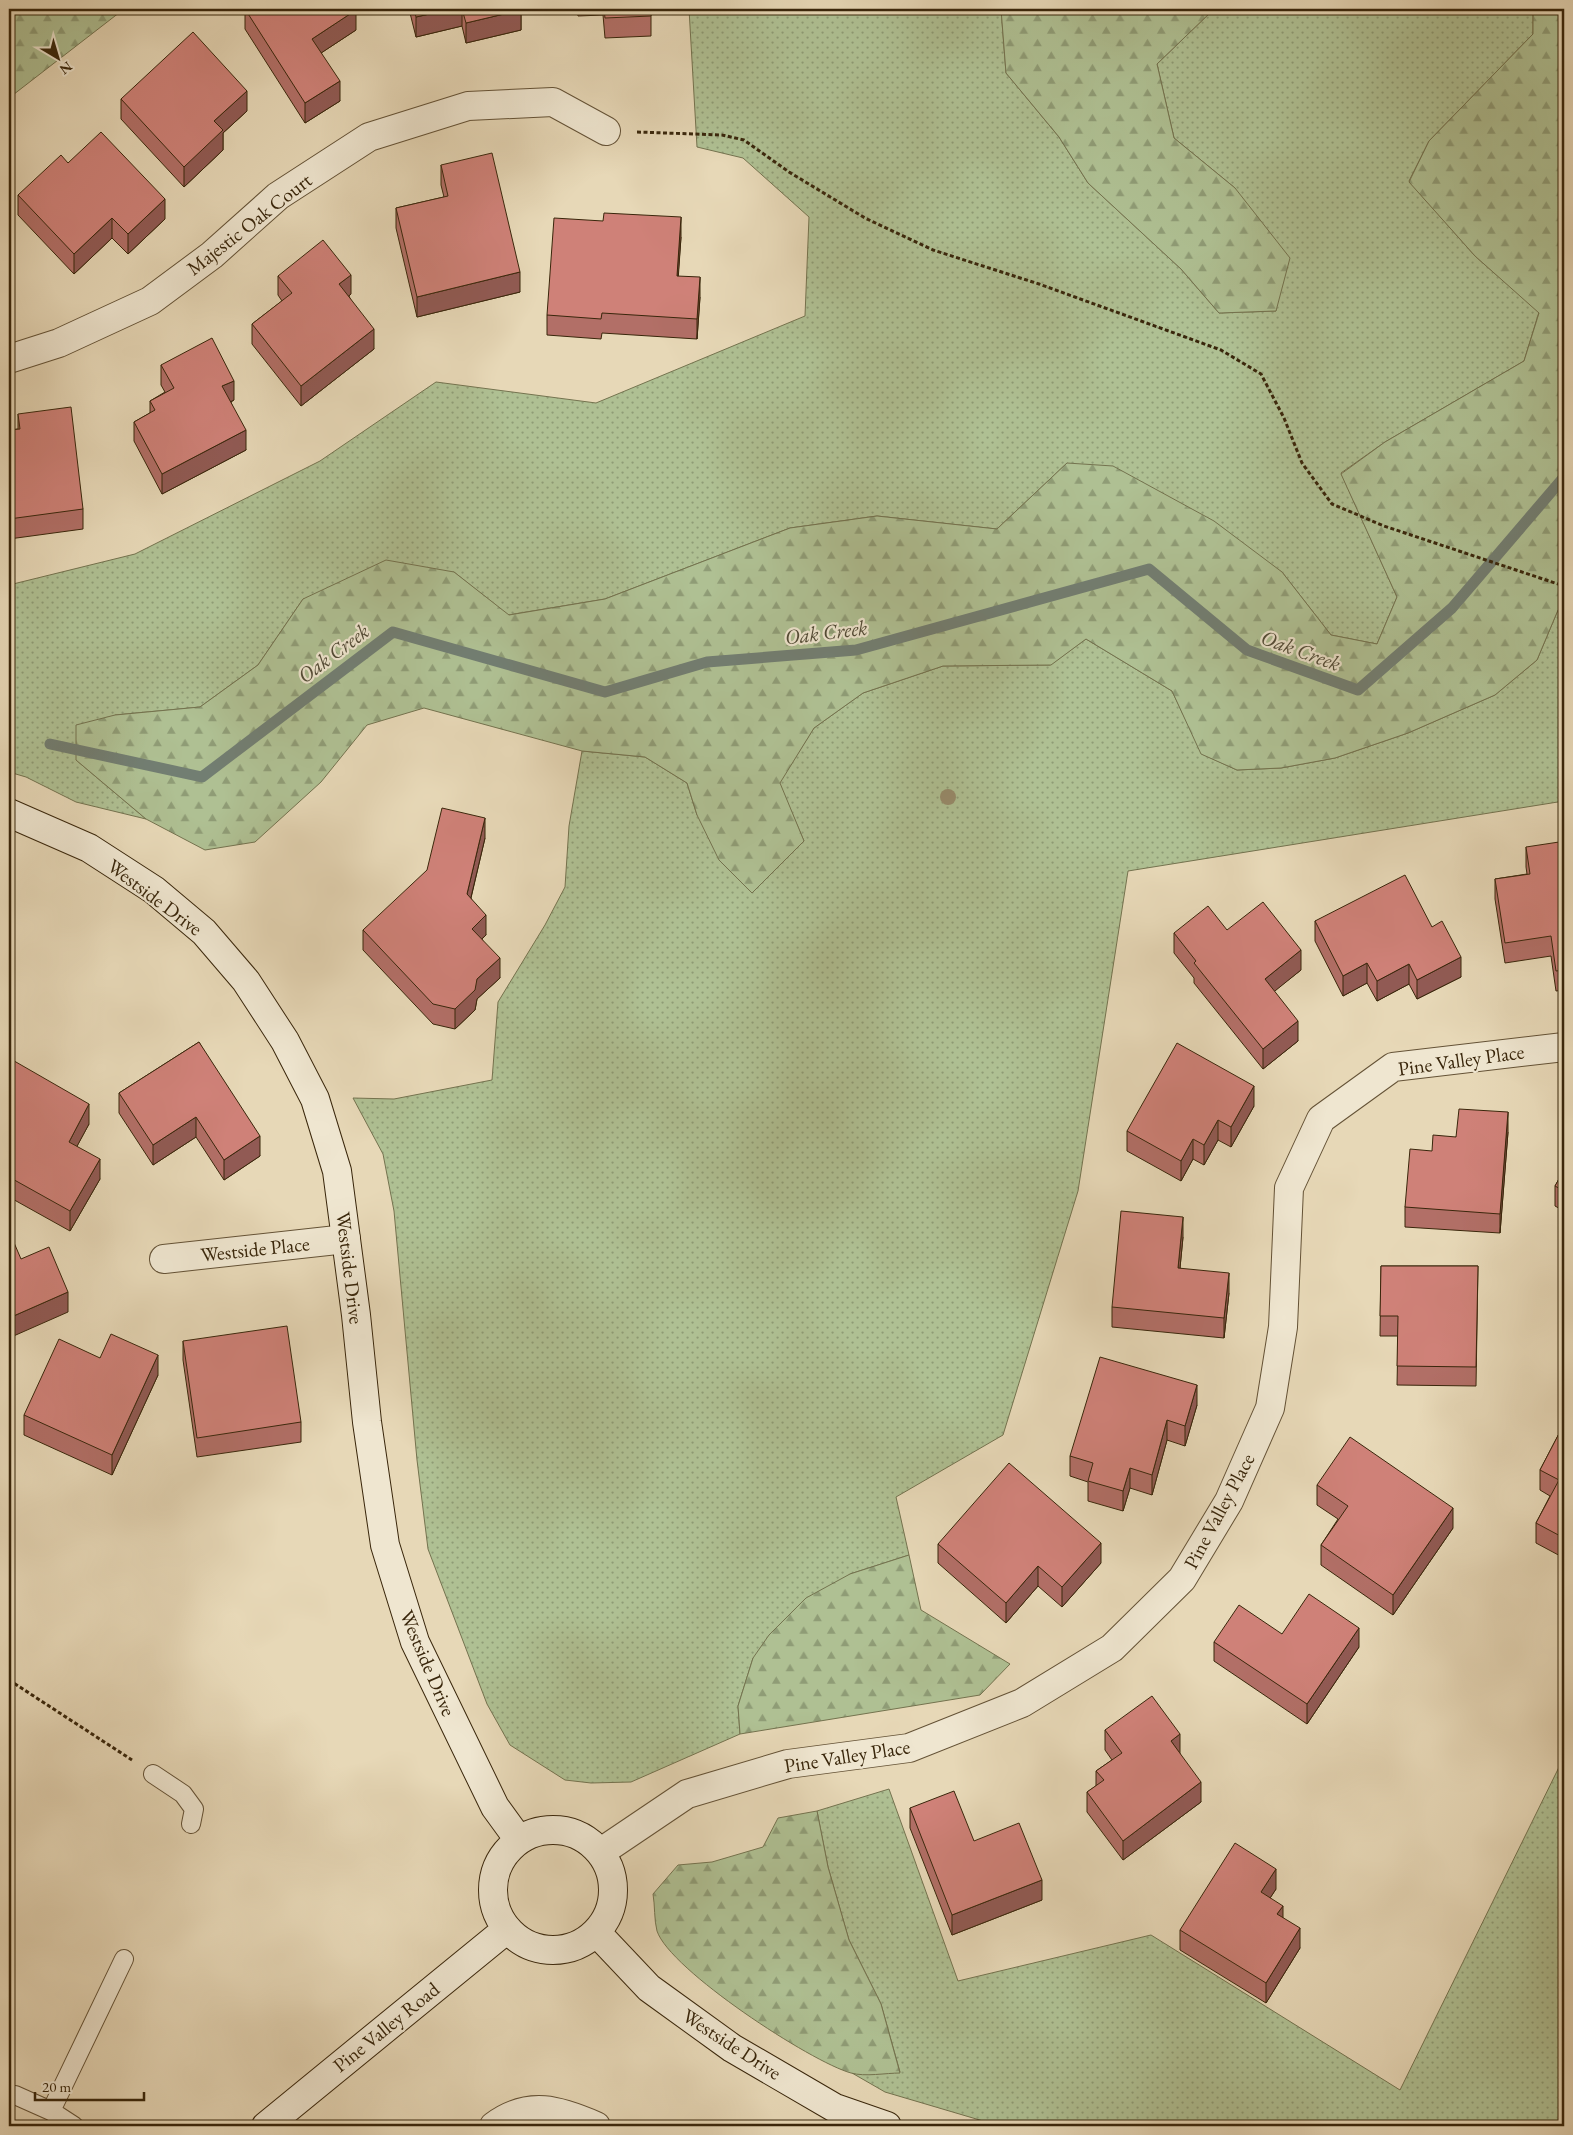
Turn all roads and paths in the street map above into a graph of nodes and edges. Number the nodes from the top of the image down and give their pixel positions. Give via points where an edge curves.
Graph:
1 (606, 131) joint
2 (9, 359) edge
3 (1564, 586) edge
4 (9, 813) edge
5 (1564, 1047) edge
6 (346, 1239) junction
7 (164, 1259) dead end
8 (9, 1680) edge
9 (153, 1774) joint
10 (191, 1824) dead end
11 (519, 1840) junction
12 (601, 1852) junction
13 (507, 1929) junction
14 (596, 1932) junction
15 (124, 1959) dead end
16 (15, 2095) dead end
17 (51, 2110) junction
18 (74, 2126) edge
19 (266, 2126) edge
20 (494, 2126) edge
21 (596, 2126) edge
22 (887, 2126) edge

1 - 2 street, Majestic Oak Court via 553,102 468,106 369,137 278,196 212,255 150,301 59,342
1 - 3 path via 722,135 744,140 789,172 865,218 933,250 1039,284 1221,350 1260,374 1284,418 1302,463 1332,504 1384,526
4 - 6 street, Westside Drive via 89,848 154,890 204,932 246,981 285,1041 315,1099 337,1171
5 - 12 street, Pine Valley Place via 1392,1067 1321,1119 1289,1188 1283,1327 1270,1408 1229,1501 1182,1579 1112,1648 1022,1703 909,1748 788,1764 687,1794
6 - 7 street, Westside Place
6 - 11 street, Westside Drive via 384,1545 415,1642 494,1807
8 - 9 path
9 - 10 lane via 183,1794 194,1809
11 - 12 street via 535,1832 553,1829 587,1839
11 - 13 street via 505,1854 496,1872 493,1892 497,1911
12 - 14 street via 610,1867 613,1892 607,1918
13 - 14 street via 522,1941 541,1949 561,1949 580,1944
13 - 19 street, Pine Valley Road
14 - 22 street, Westside Drive via 649,1988 732,2048 835,2108
15 - 17 lane
16 - 17 lane
17 - 18 lane
20 - 21 street via 514,2114 535,2109 560,2113

